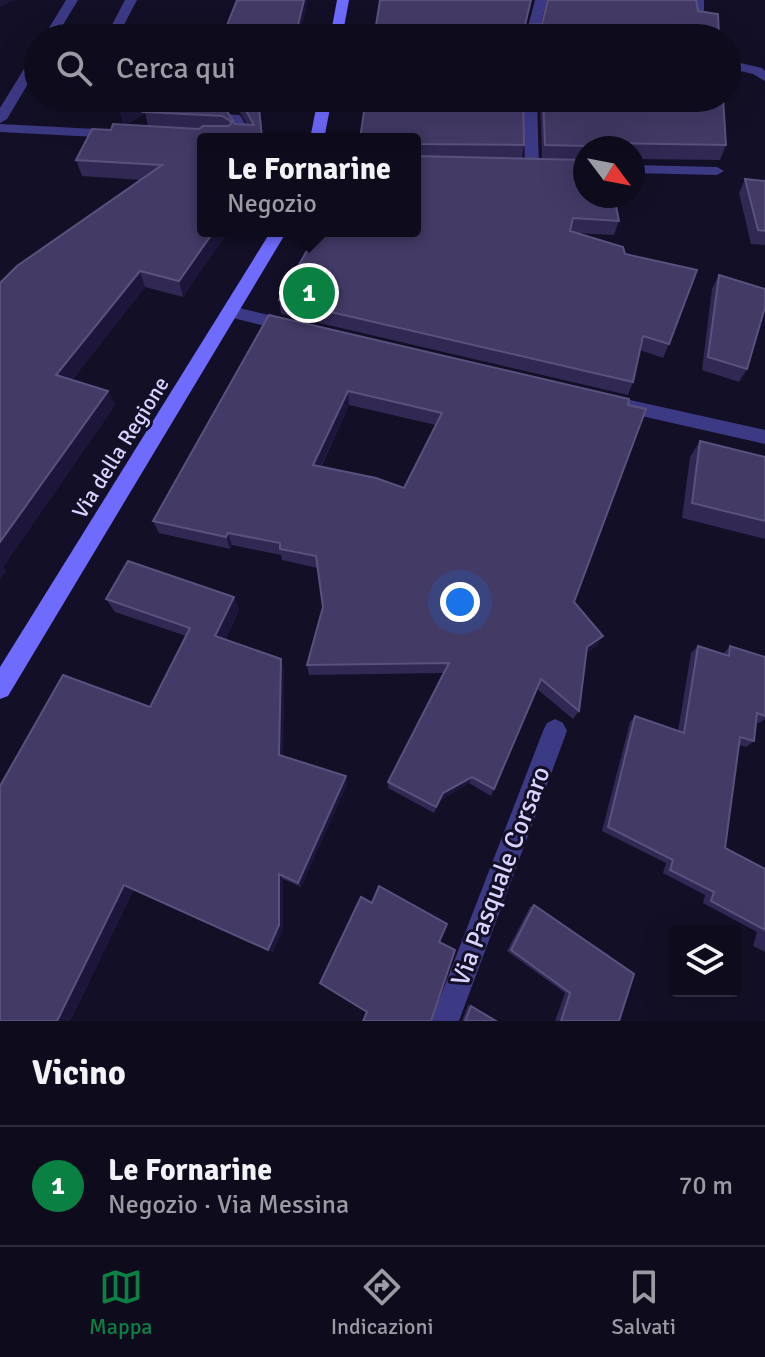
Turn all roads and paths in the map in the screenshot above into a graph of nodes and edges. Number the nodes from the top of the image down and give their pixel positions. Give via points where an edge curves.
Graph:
1 (72, 0) edge
2 (131, 0) edge
3 (343, 0) edge
4 (541, 0) edge
5 (698, 0) edge
6 (700, 14) edge
7 (57, 24) edge
8 (118, 24) edge
9 (339, 24) edge
10 (535, 24) edge
11 (741, 67) edge
12 (765, 77) edge
13 (24, 80) edge
14 (322, 112) edge
15 (530, 112) edge
16 (193, 117) edge
17 (0, 119) edge
18 (0, 128) edge
19 (244, 133) edge
20 (318, 133) edge
21 (127, 134) edge
22 (532, 167) edge
23 (645, 169) edge
24 (717, 171) dead end
25 (275, 237) edge
26 (231, 312) junction
27 (306, 330) edge
28 (607, 401) edge
29 (765, 437) edge
30 (0, 688) edge
31 (555, 731) dead end
32 (445, 1021) edge

1 - 7 street
2 - 8 street
3 - 9 main road
4 - 10 street
5 - 6 street
11 - 12 street
13 - 17 street
14 - 20 main road
15 - 22 street
16 - 19 street via 235,118
18 - 21 street
23 - 24 street
25 - 26 main road, Via della Regione
26 - 27 street
26 - 30 main road, Via della Regione
28 - 29 street
31 - 32 street, Via Pasquale Corsaro

